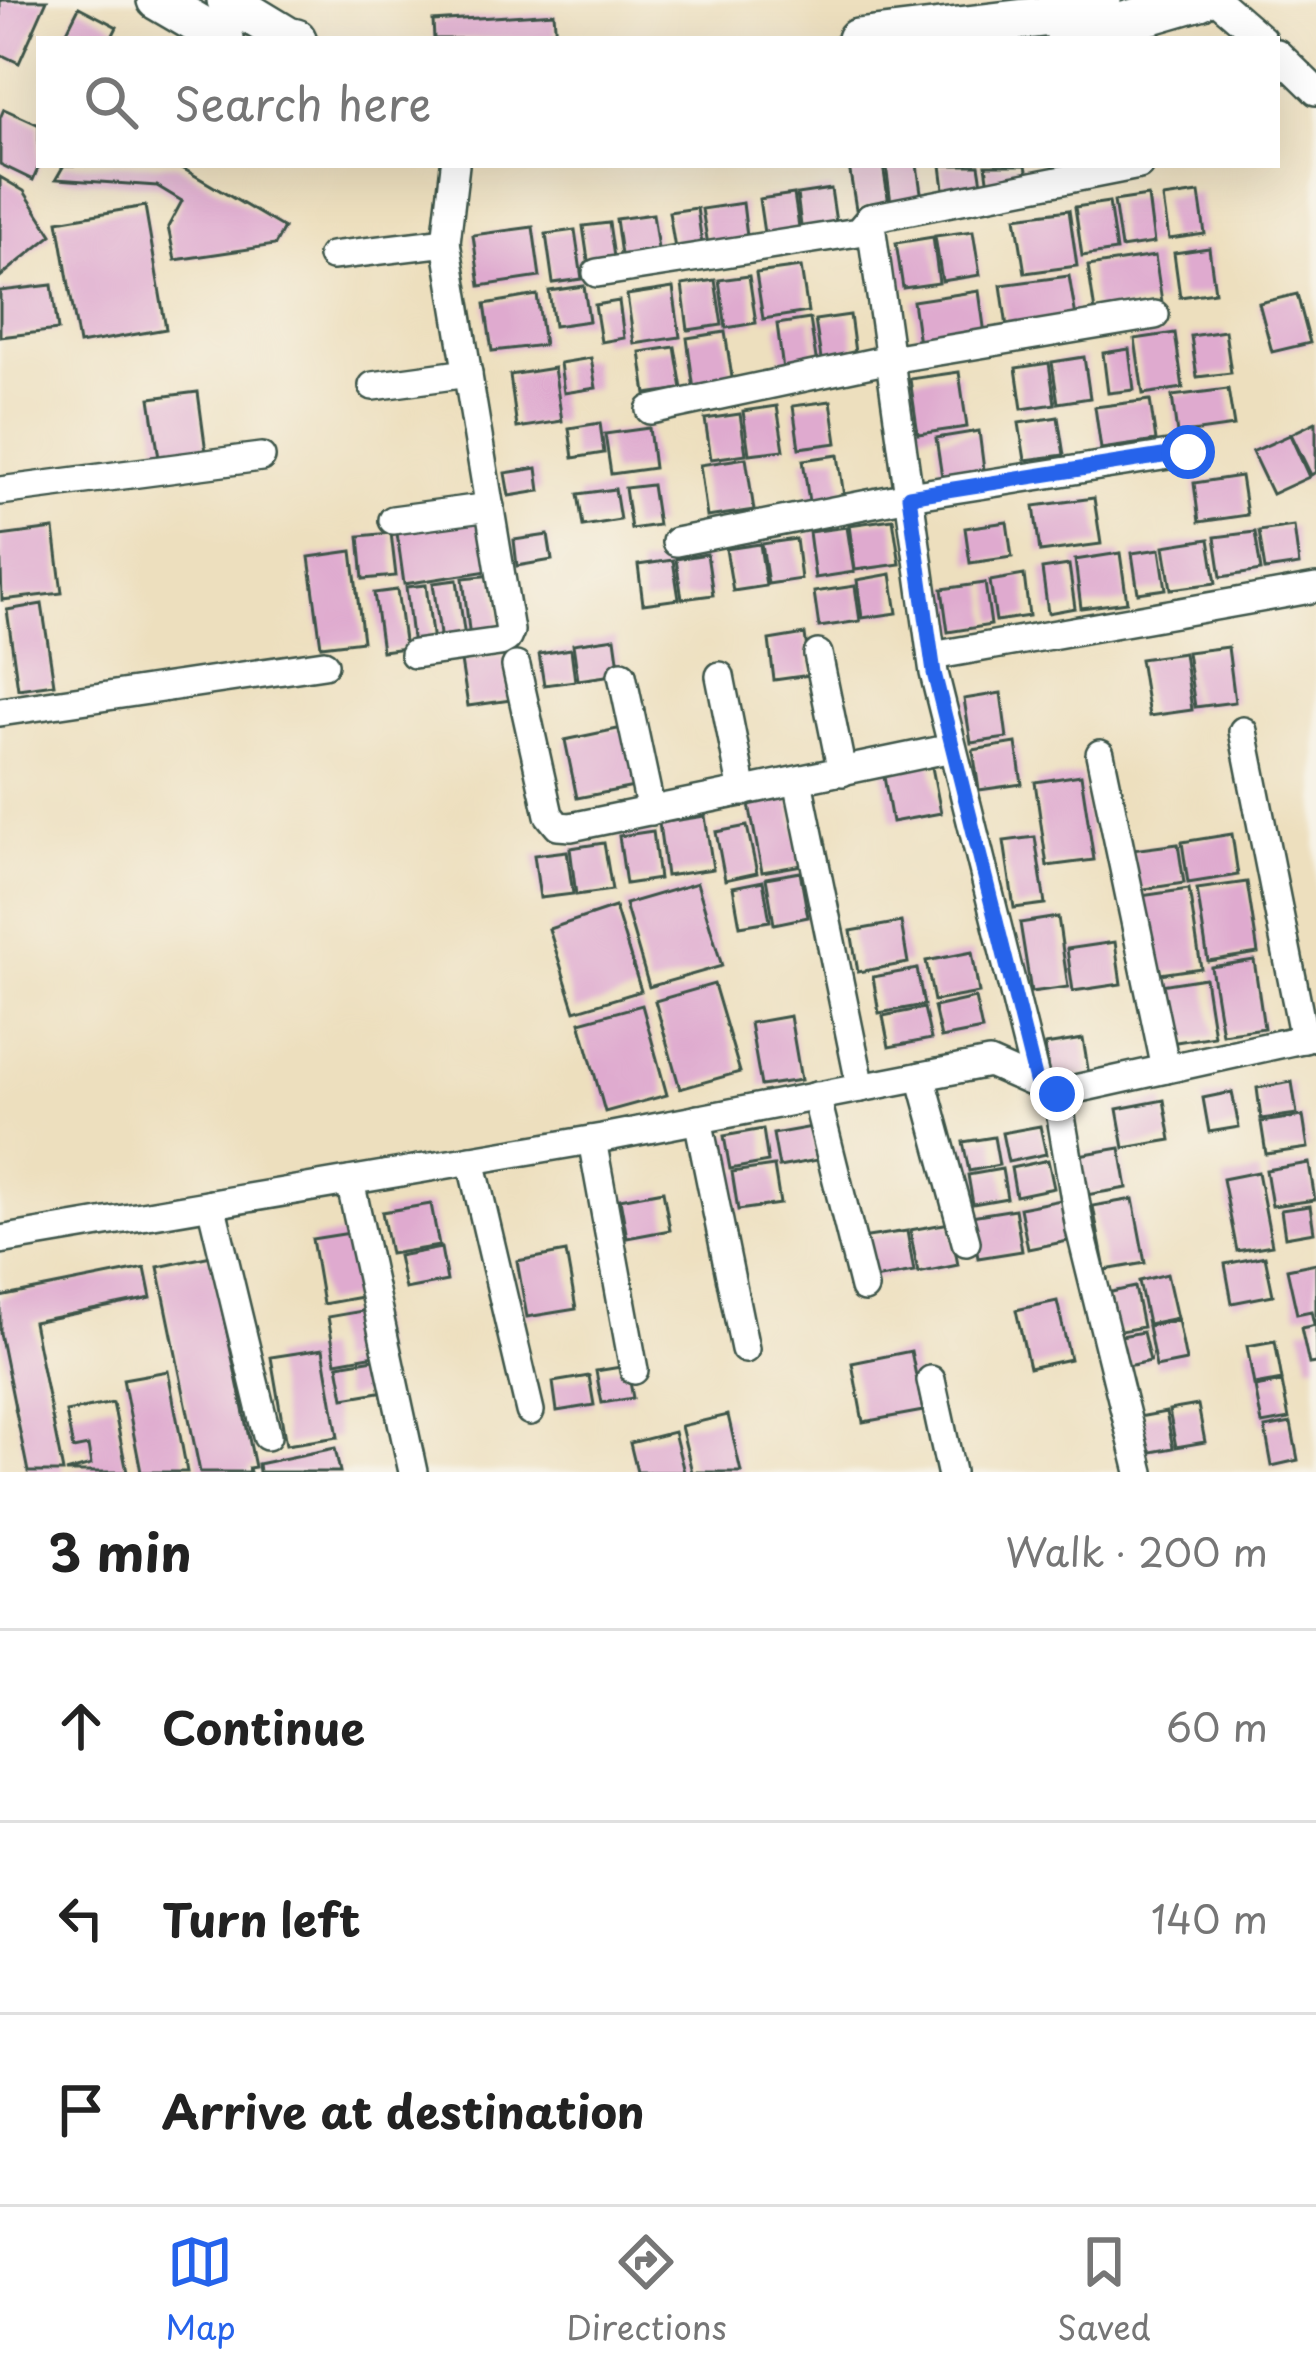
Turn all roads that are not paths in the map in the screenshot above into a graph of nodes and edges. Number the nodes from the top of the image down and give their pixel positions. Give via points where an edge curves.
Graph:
1 (157, 0) edge
2 (227, 0) edge
3 (1101, 0) edge
4 (1200, 0) edge
5 (1217, 0) edge
6 (1063, 17) edge
7 (219, 36) edge
8 (286, 36) edge
9 (880, 36) edge
10 (1259, 36) edge
11 (1280, 56) edge
12 (1316, 92) edge
13 (455, 168) edge
14 (1124, 168) edge
15 (870, 218) junction
16 (446, 242) junction
17 (332, 256) dead end
18 (596, 273) dead end
19 (1155, 315) dead end
20 (890, 359) junction
21 (468, 373) junction
22 (374, 386) dead end
23 (650, 410) dead end
24 (1188, 452) dead end
25 (261, 457) dead end
26 (0, 490) edge
27 (909, 496) junction
28 (490, 507) junction
29 (393, 520) dead end
30 (676, 542) dead end
31 (1316, 589) edge
32 (414, 654) dead end
33 (818, 654) dead end
34 (932, 656) junction
35 (324, 664) dead end
36 (516, 666) dead end
37 (622, 675) dead end
38 (720, 676) dead end
39 (0, 712) edge
40 (1243, 730) dead end
41 (952, 748) junction
42 (1100, 754) dead end
43 (842, 772) junction
44 (798, 781) junction
45 (743, 792) junction
46 (651, 811) junction
47 (1310, 1038) edge
48 (1166, 1069) junction
49 (921, 1076) junction
50 (861, 1088) junction
51 (1047, 1089) junction
52 (816, 1096) junction
53 (698, 1119) junction
54 (592, 1140) junction
55 (471, 1160) junction
56 (350, 1181) junction
57 (211, 1204) junction
58 (0, 1240) edge
59 (966, 1242) dead end
60 (864, 1288) dead end
61 (745, 1349) dead end
62 (634, 1370) dead end
63 (931, 1380) dead end
64 (530, 1411) dead end
65 (267, 1436) dead end
66 (413, 1472) edge
67 (951, 1472) edge
68 (1140, 1472) edge

1 - 7 main road
2 - 8 main road
3 - 6 main road
4 - 6 main road
5 - 10 street
6 - 9 main road
11 - 12 street
13 - 16 street
14 - 15 street
15 - 18 street via 858,232
15 - 20 street
16 - 17 street
16 - 21 street
19 - 20 street
20 - 23 street
20 - 27 street
21 - 22 street
21 - 28 street
24 - 27 street
25 - 26 street
27 - 30 street
27 - 34 street
28 - 29 street
28 - 32 street via 507,638
31 - 34 street
33 - 43 street
34 - 41 street
35 - 39 street
36 - 46 street via 558,826
37 - 46 street
38 - 45 street
40 - 47 street
41 - 43 street
41 - 51 street
42 - 48 street
43 - 44 street
44 - 45 street
44 - 50 street
45 - 46 street
47 - 48 street
48 - 51 street
49 - 50 street
49 - 51 street via 989,1063
49 - 59 street
50 - 52 street
51 - 68 street
52 - 53 street
52 - 60 street
53 - 54 street
53 - 61 street
54 - 55 street
54 - 62 street
55 - 56 street
55 - 64 street
56 - 57 street
56 - 66 street
57 - 58 street
57 - 65 street
63 - 67 street

